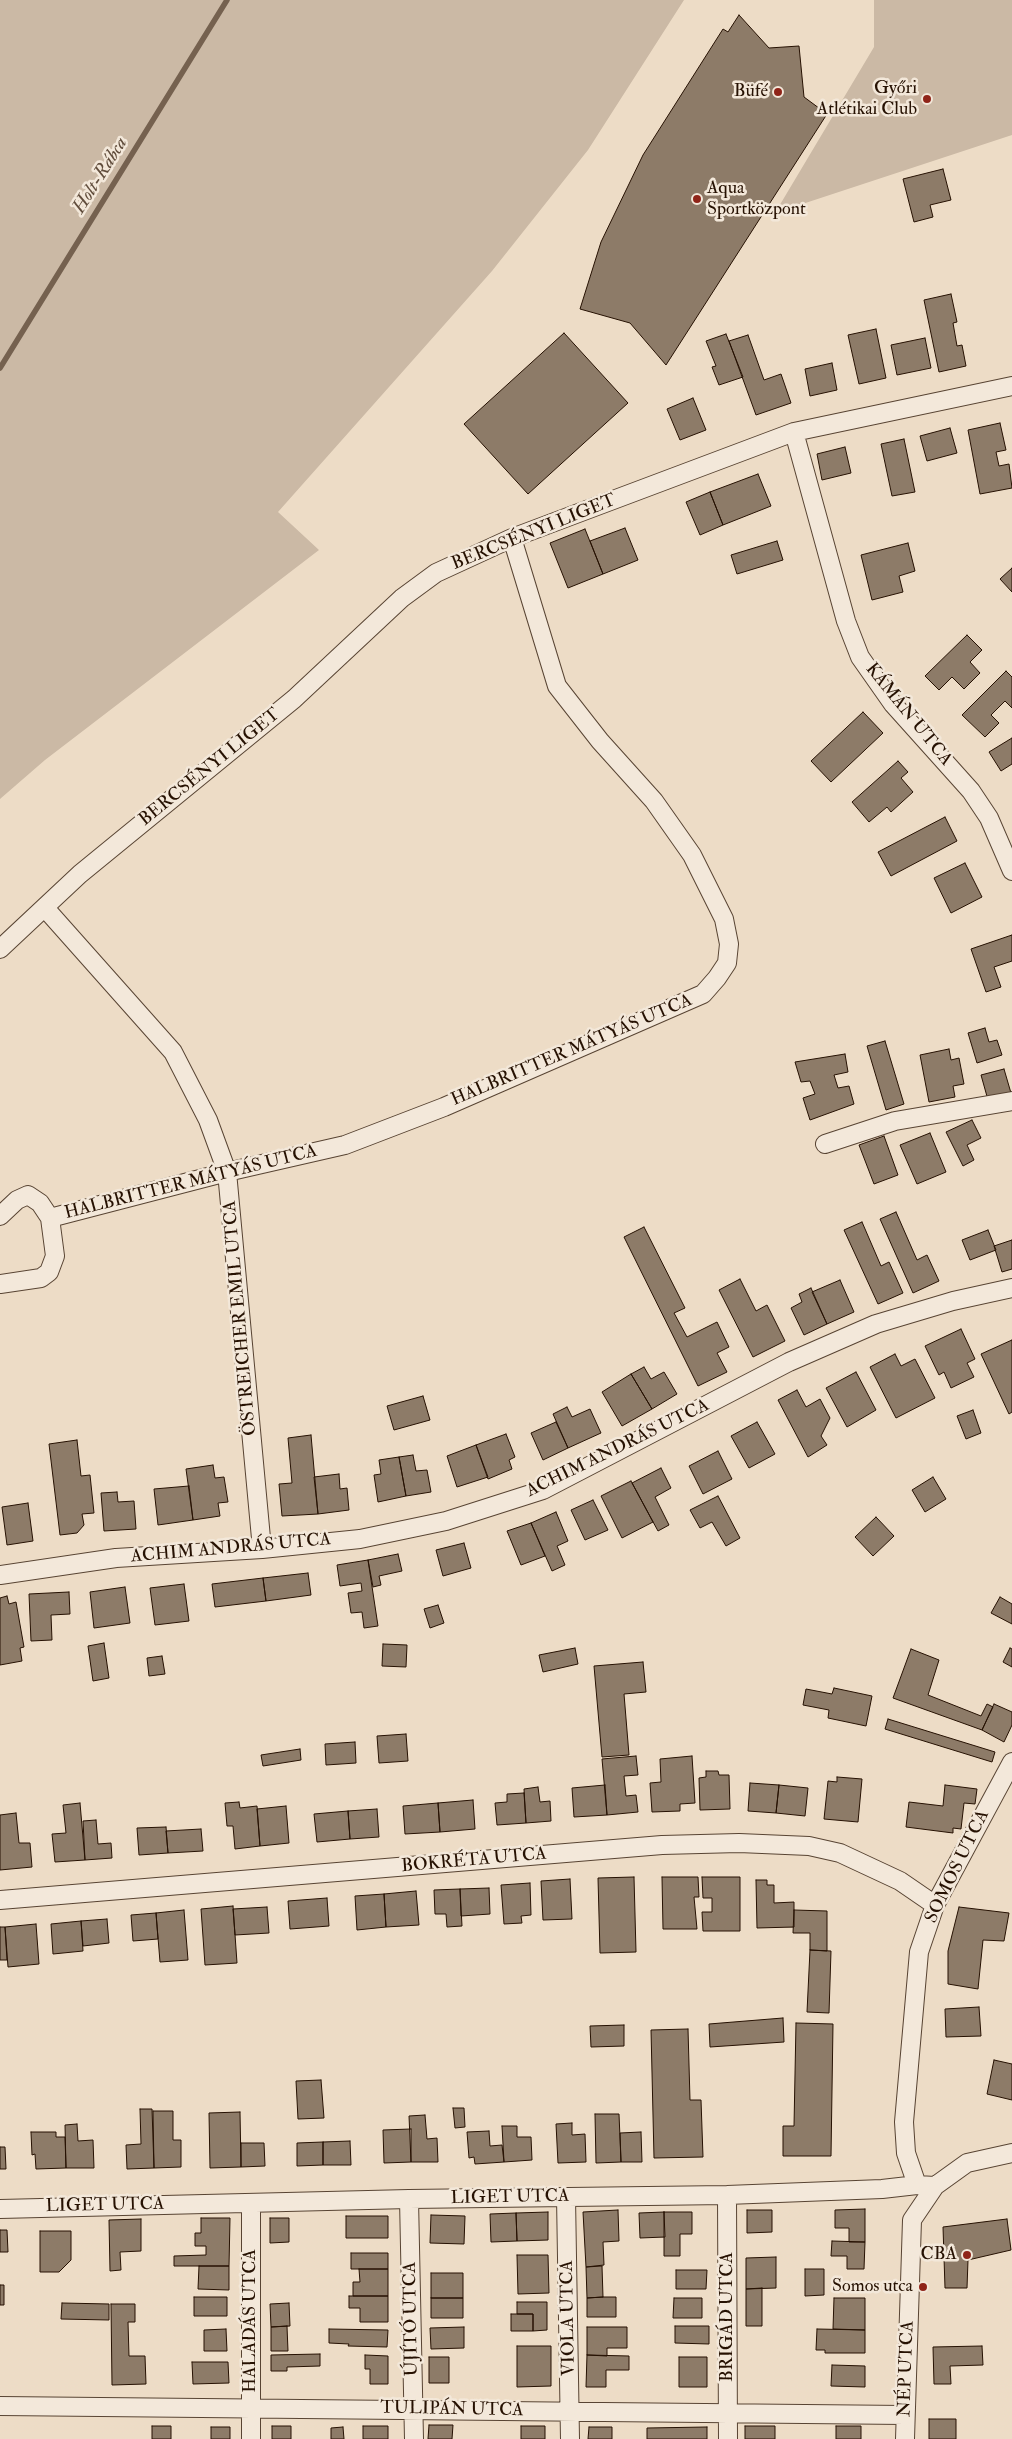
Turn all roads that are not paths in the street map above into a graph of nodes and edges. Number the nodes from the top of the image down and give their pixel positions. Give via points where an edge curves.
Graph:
1 (1012, 386) edge
2 (794, 432) junction
3 (512, 538) junction
4 (1012, 871) edge
5 (45, 908) junction
6 (0, 949) edge
7 (1012, 1101) edge
8 (825, 1144) dead end
9 (227, 1172) junction
10 (0, 1216) edge
11 (50, 1218) junction
12 (0, 1284) edge
13 (1012, 1288) edge
14 (262, 1549) junction
15 (0, 1575) edge
16 (1012, 1762) edge
17 (0, 1900) edge
18 (935, 1905) junction
19 (1012, 2154) edge
20 (917, 2185) junction
21 (935, 2186) junction
22 (727, 2195) junction
23 (566, 2197) junction
24 (409, 2199) junction
25 (251, 2203) junction
26 (0, 2209) edge
27 (0, 2406) edge
28 (414, 2409) junction
29 (251, 2410) junction
30 (571, 2412) junction
31 (728, 2413) junction
32 (905, 2416) junction
33 (251, 2439) edge
34 (414, 2439) edge
35 (570, 2439) edge
36 (728, 2439) edge
37 (905, 2439) edge

1 - 2 street, BERCSÉNYI LIGET
2 - 3 street, BERCSÉNYI LIGET
2 - 4 street, KÁMÁN UTCA via 846,621 860,657 893,704 970,791 989,818
3 - 5 street, BERCSÉNYI LIGET via 436,573 402,598 294,699 80,874
3 - 9 street, HALBRITTER MÁTYÁS UTCA via 557,686 600,741 654,801 692,855 724,919 730,944 727,963 703,994 444,1107 346,1145
5 - 6 street, BERCSÉNYI LIGET
5 - 9 street, ÖSTREICHER EMIL UTCA via 173,1052 208,1120
7 - 8 street via 895,1121
9 - 11 street, HALBRITTER MÁTYÁS UTCA
9 - 14 street, ÖSTREICHER EMIL UTCA
10 - 11 street, HALBRITTER MÁTYÁS UTCA via 17,1200 28,1195 40,1203
11 - 12 street, HALBRITTER MÁTYÁS UTCA via 55,1256 49,1272 41,1278
13 - 14 street, ACHIM ANDRÁS UTCA via 953,1301 867,1328 789,1362 544,1490 427,1525 360,1539
14 - 15 street, ACHIM ANDRÁS UTCA via 116,1558
16 - 18 street, SOMOS UTCA
17 - 18 street, BOKRÉTA UTCA via 662,1845 739,1843 809,1846 840,1853 900,1881
18 - 20 street, SOMOS UTCA via 919,1952 904,2122 906,2153
19 - 21 street via 967,2163
20 - 21 street, LIGET UTCA
20 - 22 street, LIGET UTCA
21 - 32 street, NÉP UTCA via 912,2220
22 - 23 street, LIGET UTCA
22 - 31 street, BRIGÁD UTCA
23 - 24 street, LIGET UTCA
23 - 30 street, VIOLA UTCA
24 - 25 street, LIGET UTCA
24 - 28 street, ÚJÍTÓ UTCA
25 - 26 street, LIGET UTCA
25 - 29 street, HALADÁS UTCA
27 - 29 street, TULIPÁN UTCA
28 - 29 street, TULIPÁN UTCA
28 - 30 street, TULIPÁN UTCA
28 - 34 street, ÚJÍTÓ UTCA
29 - 33 street, HALADÁS UTCA
30 - 31 street, TULIPÁN UTCA
30 - 35 street, VIOLA UTCA
31 - 32 street, TULIPÁN UTCA
31 - 36 street, BRIGÁD UTCA
32 - 37 street, NÉP UTCA

